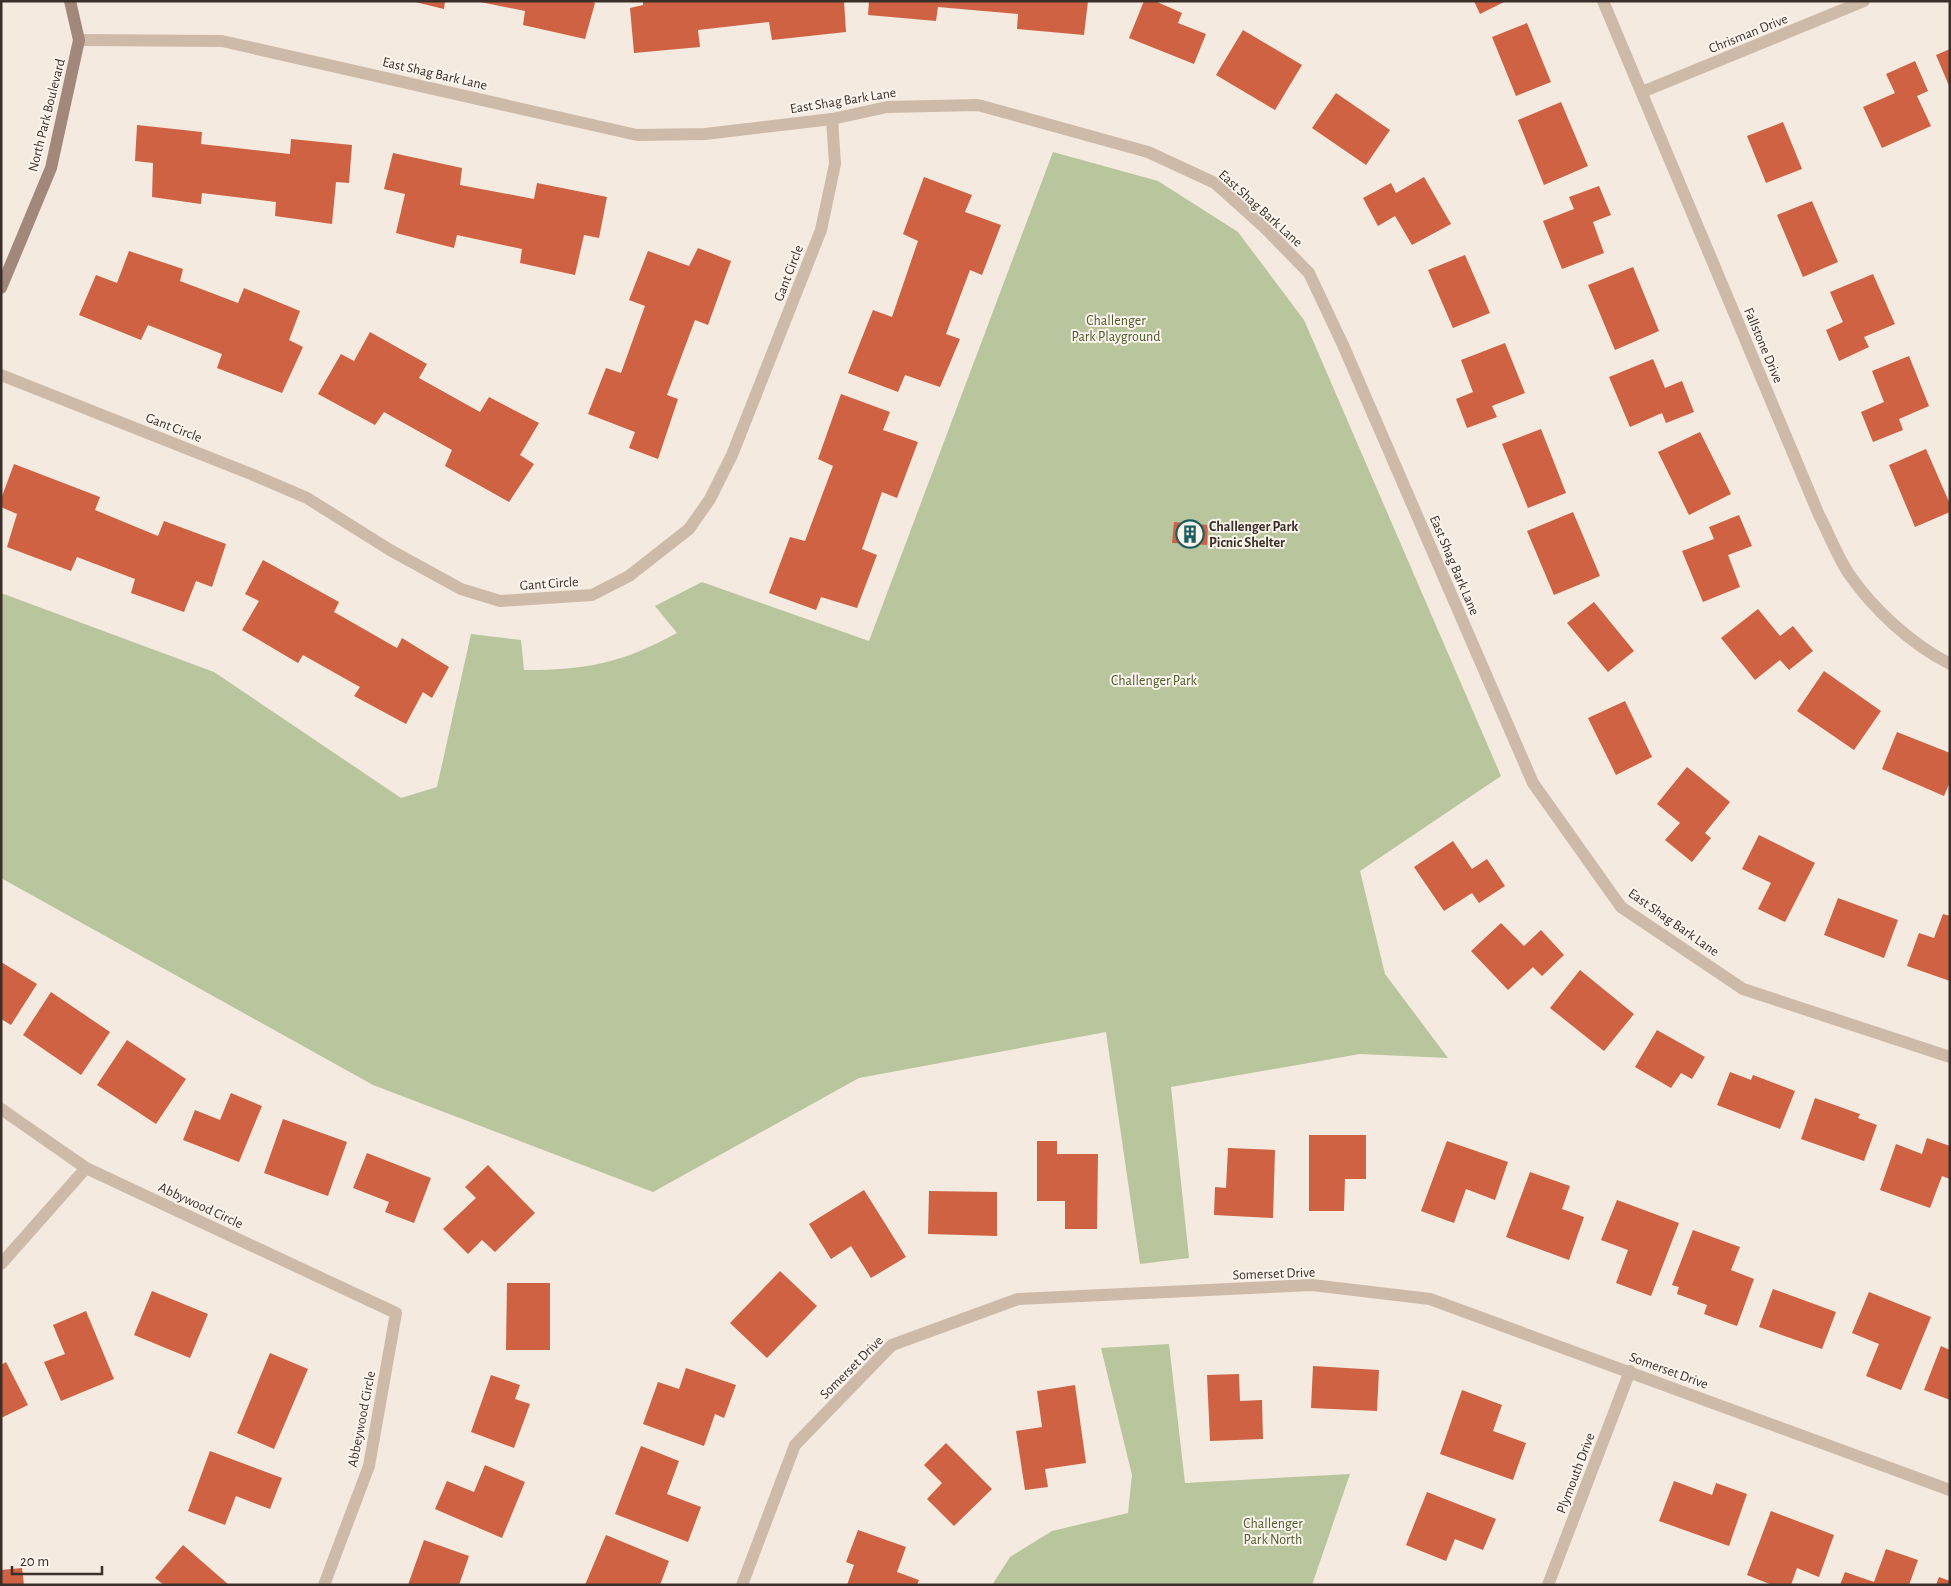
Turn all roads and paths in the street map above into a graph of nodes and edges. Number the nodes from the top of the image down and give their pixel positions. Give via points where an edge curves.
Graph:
1 (70, 1) edge
2 (1603, 1) edge
3 (1864, 1) edge
4 (79, 40) junction
5 (1642, 92) junction
6 (832, 119) junction
7 (1, 288) edge
8 (1, 375) edge
9 (1950, 664) edge
10 (1950, 1057) edge
11 (1, 1109) edge
12 (86, 1168) junction
13 (1, 1264) edge
14 (396, 1313) joint
15 (1630, 1371) junction
16 (1950, 1490) edge
17 (324, 1585) edge
18 (742, 1585) edge
19 (1548, 1585) edge

1 - 4 street, North Park Boulevard
2 - 5 street, Fallstone Drive
3 - 5 street, Chrisman Drive
4 - 6 street, East Shag Bark Lane via 222,41 637,135 705,134
4 - 7 street, North Park Boulevard via 51,168
5 - 9 street, Fallstone Drive via 1819,515 1849,574 1883,614 1913,641
6 - 8 street, Gant Circle via 835,164 821,230 732,455 710,499 689,529 629,576 592,595 500,600 461,589 306,498
6 - 10 street, East Shag Bark Lane via 887,106 978,104 1148,152 1215,183 1308,273 1343,345 1533,782 1621,907 1743,989
11 - 12 street, Abbywood Circle
12 - 13 street
12 - 14 street, Abbywood Circle
14 - 17 street, Abbeywood Circle via 369,1466
15 - 16 street, Somerset Drive
15 - 18 street, Somerset Drive via 1430,1299 1312,1285 1018,1299 892,1345 794,1444
15 - 19 street, Plymouth Drive

